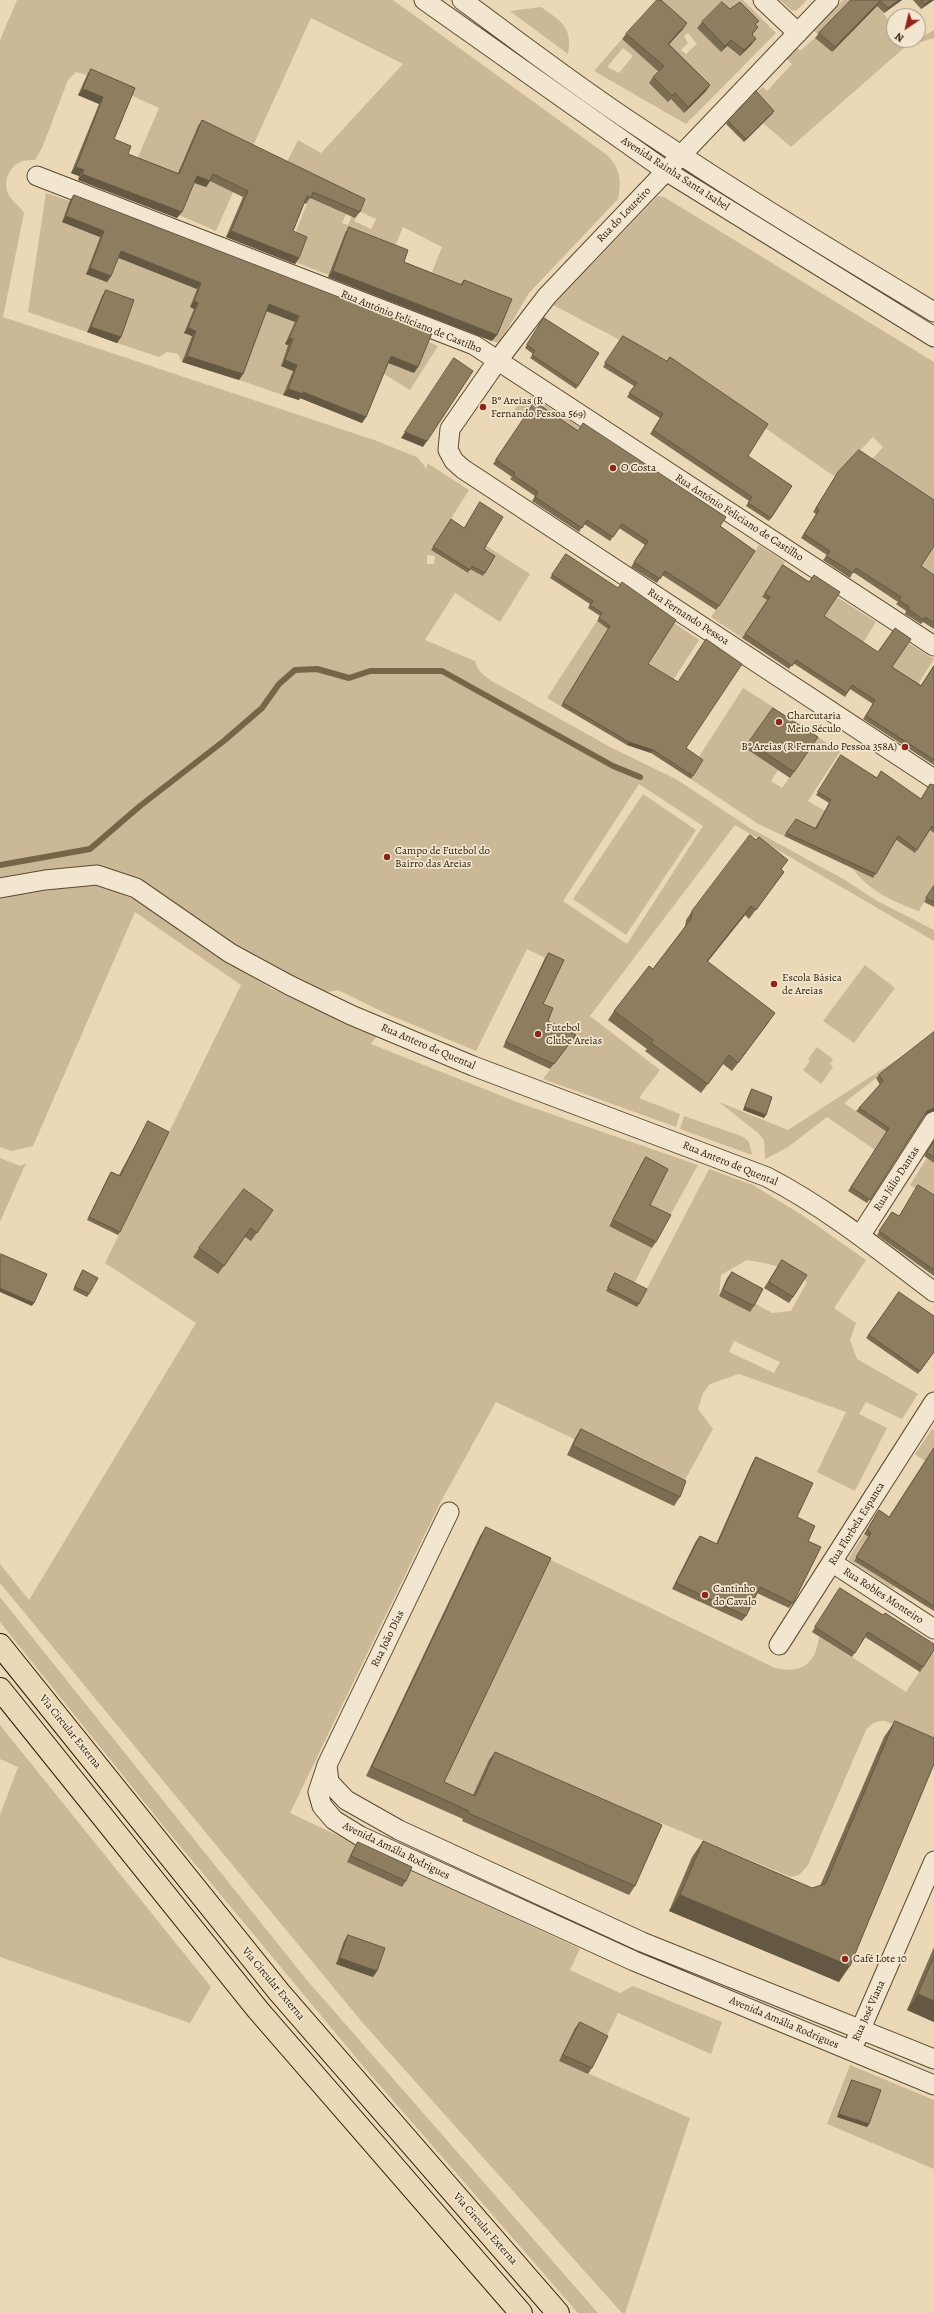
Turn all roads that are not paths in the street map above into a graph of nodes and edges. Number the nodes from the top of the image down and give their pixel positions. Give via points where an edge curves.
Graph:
1 (424, 0) edge
2 (462, 0) edge
3 (763, 0) edge
4 (829, 0) edge
5 (798, 33) junction
6 (682, 155) junction
7 (666, 171) junction
8 (37, 176) dead end
9 (934, 312) edge
10 (934, 337) edge
11 (498, 360) junction
12 (448, 450) joint
13 (934, 646) edge
14 (934, 779) edge
15 (0, 888) edge
16 (934, 1121) edge
17 (860, 1236) junction
18 (934, 1292) edge
19 (934, 1402) edge
20 (449, 1512) dead end
21 (833, 1563) junction
22 (934, 1629) edge
23 (0, 1645) edge
24 (779, 1645) dead end
25 (0, 1688) edge
26 (327, 1765) junction
27 (934, 1860) edge
28 (642, 1942) junction
29 (634, 1961) junction
30 (861, 2029) junction
31 (851, 2050) junction
32 (934, 2059) edge
33 (934, 2085) edge
34 (522, 2313) edge
35 (558, 2313) edge

1 - 7 street, Avenida Rainha Santa Isabel
2 - 6 street, Avenida Rainha Santa Isabel via 577,85
3 - 5 street
4 - 5 street, Rua do Loureiro
5 - 6 street, Rua do Loureiro
6 - 7 street, Rua do Loureiro
6 - 9 street, Avenida Rainha Santa Isabel via 784,221
7 - 10 street, Avenida Rainha Santa Isabel
7 - 11 street, Rua do Loureiro via 548,296
8 - 11 street, Rua António Feliciano de Castilho via 474,345
11 - 12 street, Rua do Loureiro via 450,430
11 - 13 street, Rua António Feliciano de Castilho
12 - 14 street, Rua Fernando Pessoa via 454,461 463,469
15 - 17 street, Rua Antero de Quental via 97,875 136,888 230,953 351,1015 473,1066 767,1177
16 - 17 street, Rua Júlio Dantas
17 - 18 street, Rua Antero de Quental
19 - 21 street, Rua Florbela Espanca
20 - 26 street, Rua João Dias
21 - 22 street, Rua Robles Monteiro
21 - 24 street, Rua Florbela Espanca
23 - 35 main road, Via Circular Externa via 279,1992
25 - 34 main road via 258,2010
26 - 28 street, Avenida Amália Rodrigues via 329,1782 346,1800 366,1812
26 - 29 street, Avenida Amália Rodrigues via 318,1792 322,1806 334,1820 391,1851
27 - 30 street, Rua José Viana
28 - 29 street
28 - 30 street, Avenida Amália Rodrigues
29 - 31 street, Avenida Amália Rodrigues
30 - 31 street, Rua José Viana
30 - 32 street, Avenida Amália Rodrigues
31 - 33 street, Avenida Amália Rodrigues

